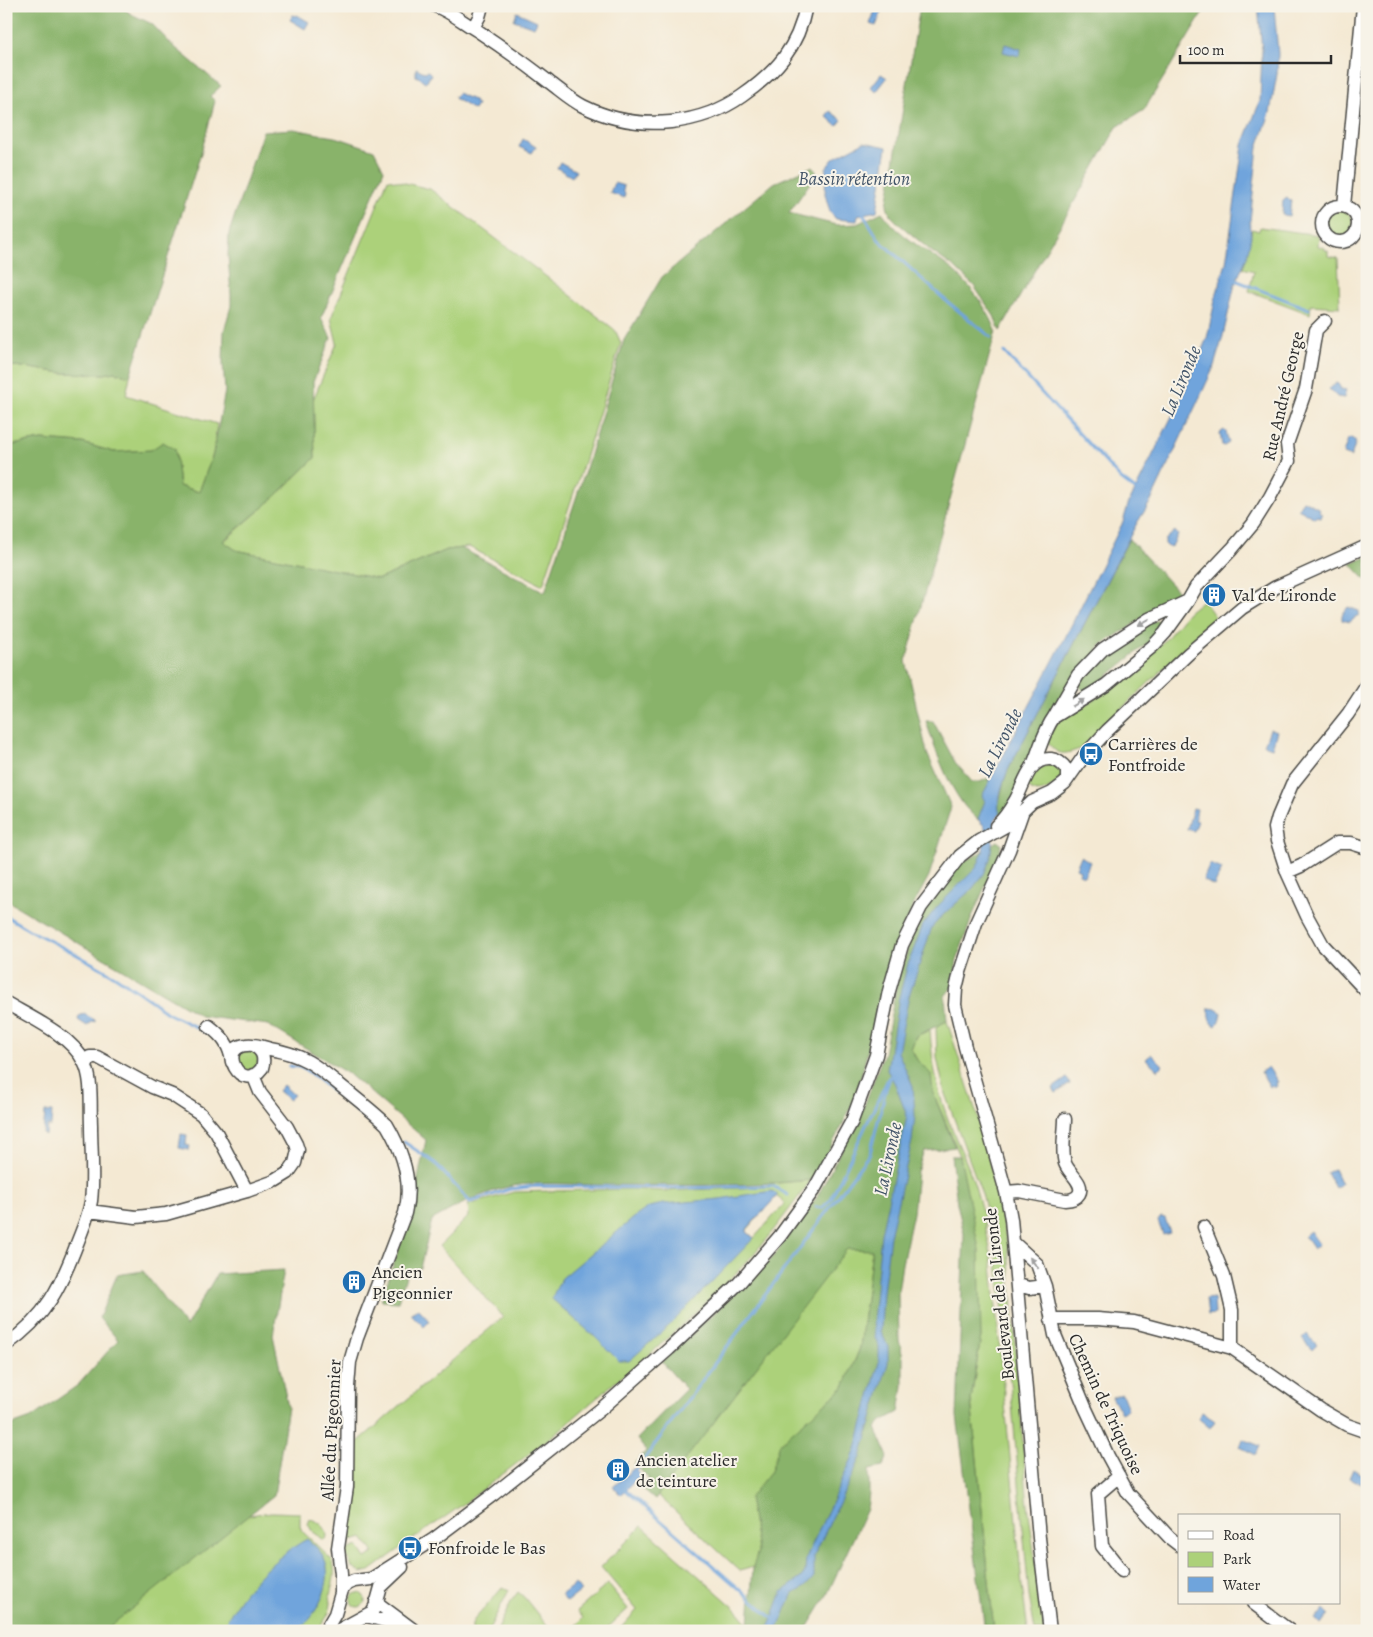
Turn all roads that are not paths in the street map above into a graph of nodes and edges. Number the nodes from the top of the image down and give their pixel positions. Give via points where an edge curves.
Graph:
1 (435, 6) edge
2 (482, 6) edge
3 (806, 6) edge
4 (1363, 6) edge
5 (472, 28) junction
6 (1364, 35) edge
7 (1344, 206) dead end
8 (1325, 321) dead end
9 (1367, 546) edge
10 (1188, 601) junction
11 (1367, 685) edge
12 (1054, 717) junction
13 (1041, 743) junction
14 (1092, 746) junction
15 (1051, 759) junction
16 (1032, 767) junction
17 (1067, 779) junction
18 (1024, 784) junction
19 (1044, 796) junction
20 (1020, 805) junction
21 (1001, 826) junction
22 (1367, 848) edge
23 (1009, 850) junction
24 (1287, 872) junction
25 (1367, 992) edge
26 (6, 1003) edge
27 (252, 1045) junction
28 (299, 1057) junction
29 (232, 1063) junction
30 (86, 1065) junction
31 (256, 1073) junction
32 (1065, 1119) dead end
33 (247, 1191) junction
34 (1006, 1192) junction
35 (89, 1211) junction
36 (1204, 1228) dead end
37 (1014, 1244) junction
38 (1018, 1285) junction
39 (1045, 1286) junction
40 (1051, 1319) junction
41 (6, 1345) edge
42 (1232, 1348) junction
43 (1367, 1432) edge
44 (1119, 1476) junction
45 (434, 1539) junction
46 (1178, 1545) edge
47 (339, 1562) junction
48 (1122, 1571) dead end
49 (360, 1581) junction
50 (340, 1594) junction
51 (377, 1600) junction
52 (1255, 1604) edge
53 (363, 1617) junction
54 (325, 1631) edge
55 (336, 1631) edge
56 (406, 1631) edge
57 (415, 1631) edge
58 (1050, 1631) edge
59 (1290, 1631) edge

1 - 5 street
2 - 5 street
3 - 5 street via 799,34 784,60 748,92 718,110 657,124 612,118 581,105
4 - 6 street
6 - 7 street
8 - 10 street, Rue André George via 1316,330 1306,388 1288,444 1288,461 1278,483 1253,524 1196,587
9 - 14 street via 1276,588 1242,608 1188,654
12 -> 10 street, Rue André George via 1106,685 1146,652 1165,633
10 -> 12 street via 1149,619 1103,649 1078,675
11 - 24 street via 1287,795 1275,828
12 - 13 street
13 - 15 street
13 - 16 street
14 - 15 street via 1072,755
14 - 17 street
15 - 16 street via 1042,760
15 - 17 street via 1065,766
16 - 18 street
17 - 19 street
18 - 19 street via 1030,795
18 - 20 street, Boulevard de la Lironde
19 - 20 street
20 - 21 street
20 - 23 street, Boulevard de la Lironde
21 - 23 street, Boulevard de la Lironde via 1011,837
21 - 45 street via 966,850 952,865 912,924 894,969 876,1055 859,1105 830,1163 798,1213 739,1283 601,1410
22 - 24 street via 1337,843
23 - 34 street, Boulevard de la Lironde via 973,932 956,989 965,1047
24 - 25 street via 1298,900 1323,945
26 - 30 street via 54,1030 78,1052
27 - 28 street, Allée du Pigeonnier
27 - 29 street via 236,1050
27 - 29 street, Allée du Pigeonnier via 209,1026 227,1042
27 - 31 street via 261,1052 264,1062
28 - 31 street via 278,1059
28 - 47 street, Allée du Pigeonnier via 324,1071 387,1125 409,1183 405,1213 350,1362 348,1487 338,1548
29 - 31 street via 240,1074
30 - 33 street via 90,1057 97,1057 200,1114 216,1132
30 - 35 street via 90,1095 92,1193
31 - 33 street via 266,1100 287,1127 298,1150 288,1174
32 - 34 street via 1064,1162 1080,1187 1078,1196 1065,1200 1019,1191
33 - 35 street via 166,1214 136,1217
34 - 37 street, Boulevard de la Lironde
35 - 41 street via 63,1280 52,1299 33,1322
36 - 42 street via 1224,1276 1230,1301
37 - 38 street, Boulevard de la Lironde
39 -> 37 street, Chemin de Triquoise via 1037,1264
38 - 39 street via 1030,1288
38 - 58 street, Boulevard de la Lironde
39 - 40 street, Chemin de Triquoise
40 - 42 street via 1134,1322
40 - 44 street, Chemin de Triquoise via 1085,1407
42 - 43 street via 1321,1410 1346,1425
44 - 46 street, Chemin de Triquoise via 1128,1493
44 - 48 street via 1098,1494 1102,1546
45 - 49 street via 371,1579
45 - 51 street via 387,1580
47 - 49 street
47 - 50 street, Allée du Pigeonnier
49 - 50 street via 347,1584
49 - 51 street via 372,1587
50 - 53 street via 341,1607 346,1613
50 - 54 street via 335,1614
51 - 53 street via 372,1612
51 - 57 street
52 - 59 street
53 - 55 street
53 - 56 street via 385,1621

